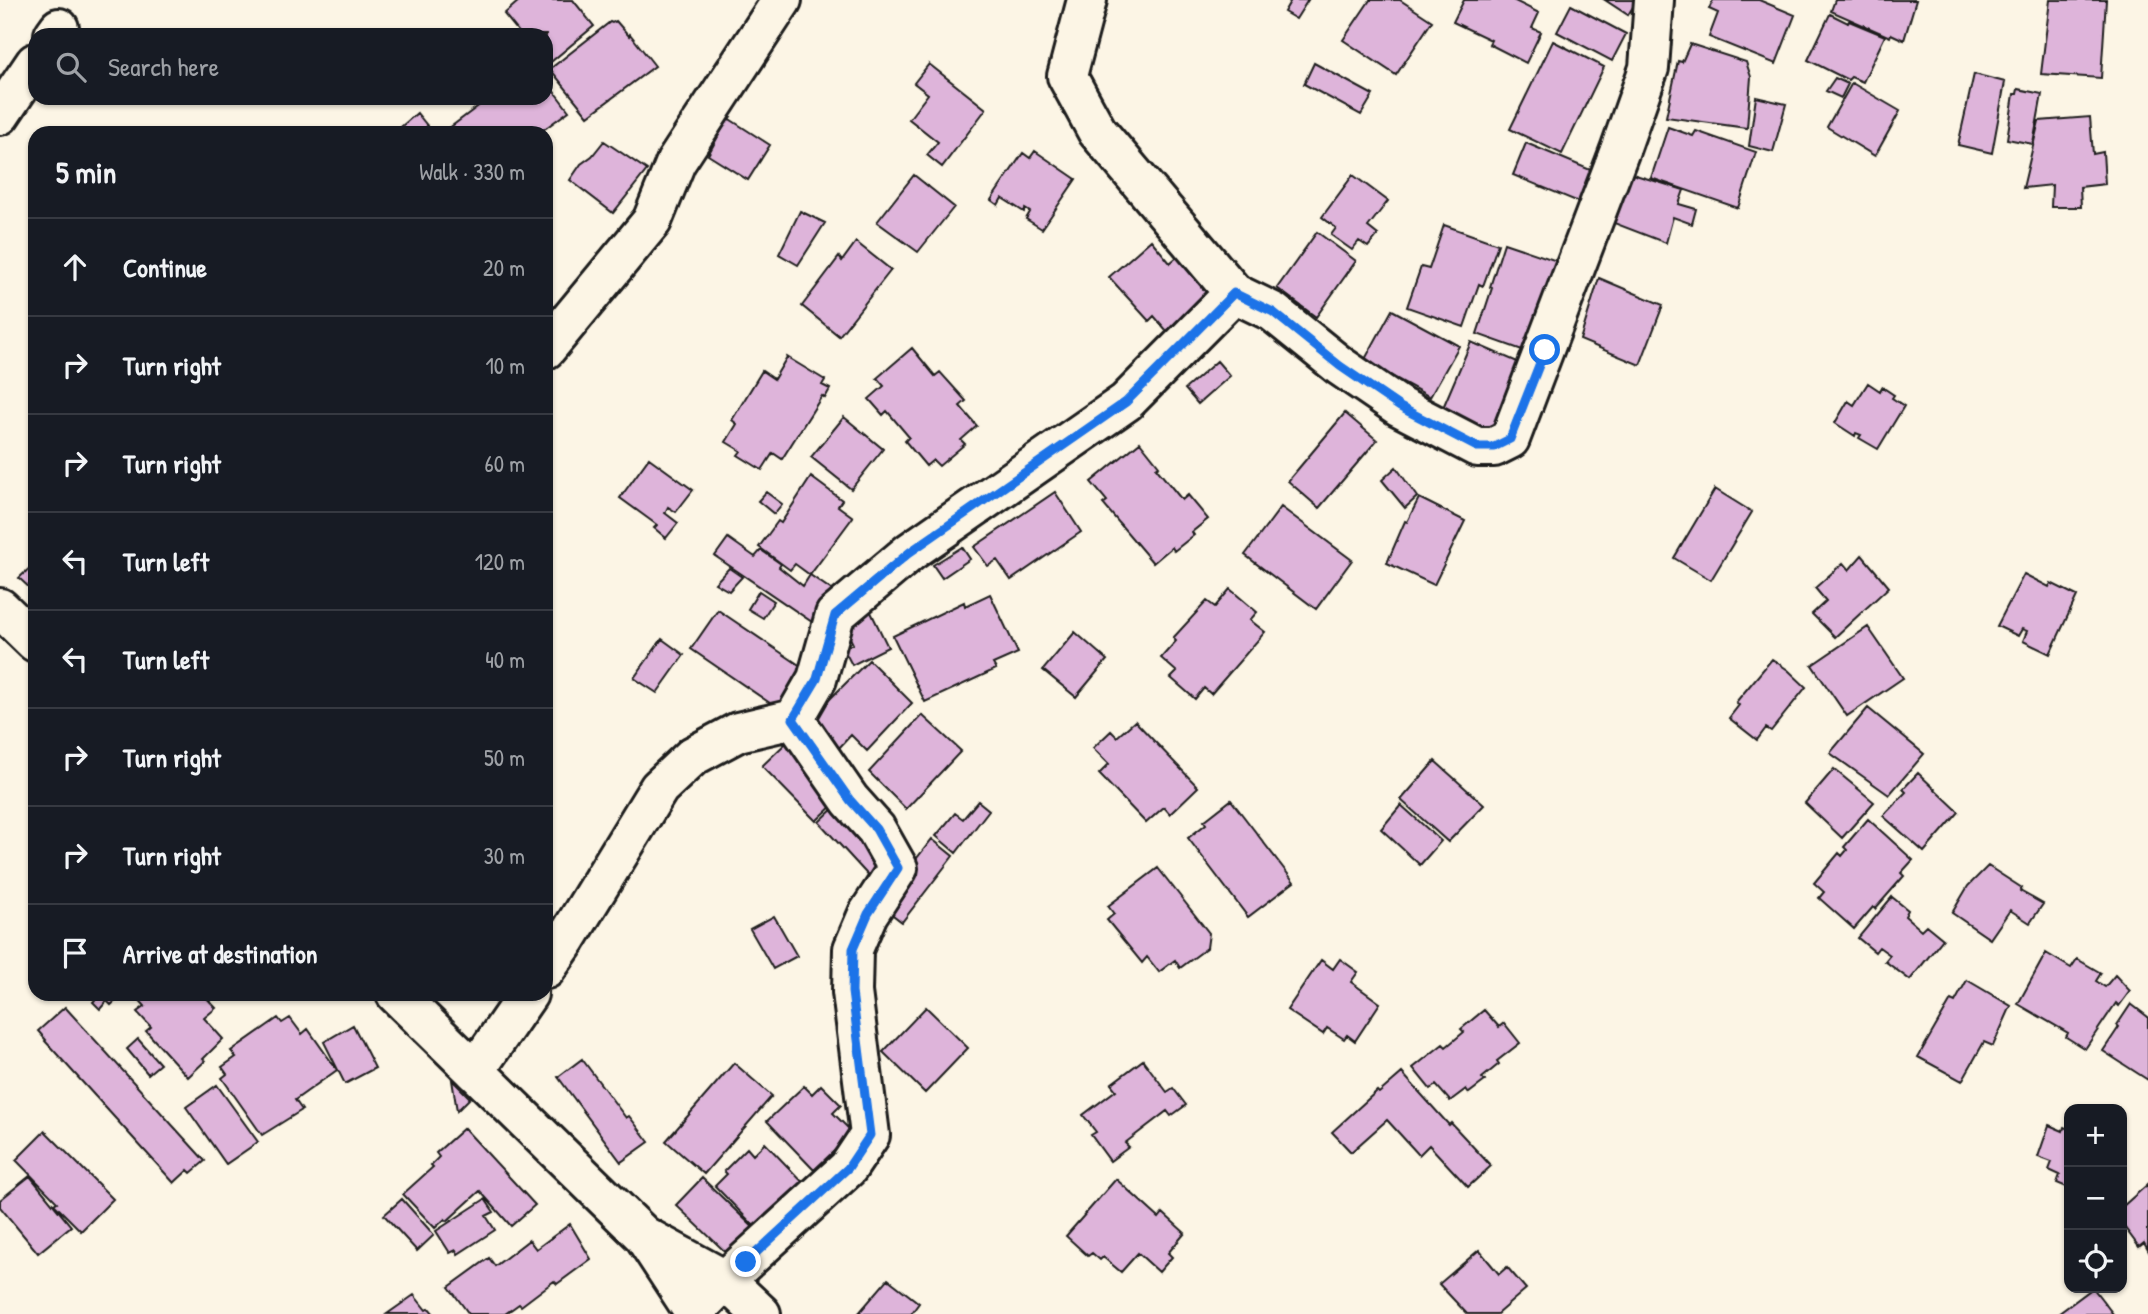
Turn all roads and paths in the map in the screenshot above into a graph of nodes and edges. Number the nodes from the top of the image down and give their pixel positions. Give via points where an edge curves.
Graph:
1 (782, 0) edge
2 (1654, 0) edge
3 (1086, 1) edge
4 (28, 73) edge
5 (0, 115) edge
6 (1234, 293) junction
7 (553, 341) edge
8 (0, 608) edge
9 (28, 635) edge
10 (793, 719) junction
11 (553, 959) edge
12 (403, 1001) edge
13 (523, 1001) edge
14 (475, 1071) junction
15 (644, 1236) junction
16 (725, 1280) junction
17 (694, 1313) edge
18 (761, 1314) edge

1 - 7 street via 676,162 652,221
2 - 6 street via 1649,68 1510,439 1494,447 1477,447 1400,407 1273,312
3 - 6 street via 1068,76 1097,131
4 - 5 street
6 - 10 street via 1126,402 910,552 835,615 817,679
8 - 9 street
10 - 11 street via 738,732 693,756 659,788
10 - 16 street via 876,829 898,868 868,914 853,949 852,992 870,1135 848,1168
12 - 14 street
13 - 14 street
14 - 15 street
15 - 16 street
15 - 17 street
16 - 17 street
16 - 18 street

